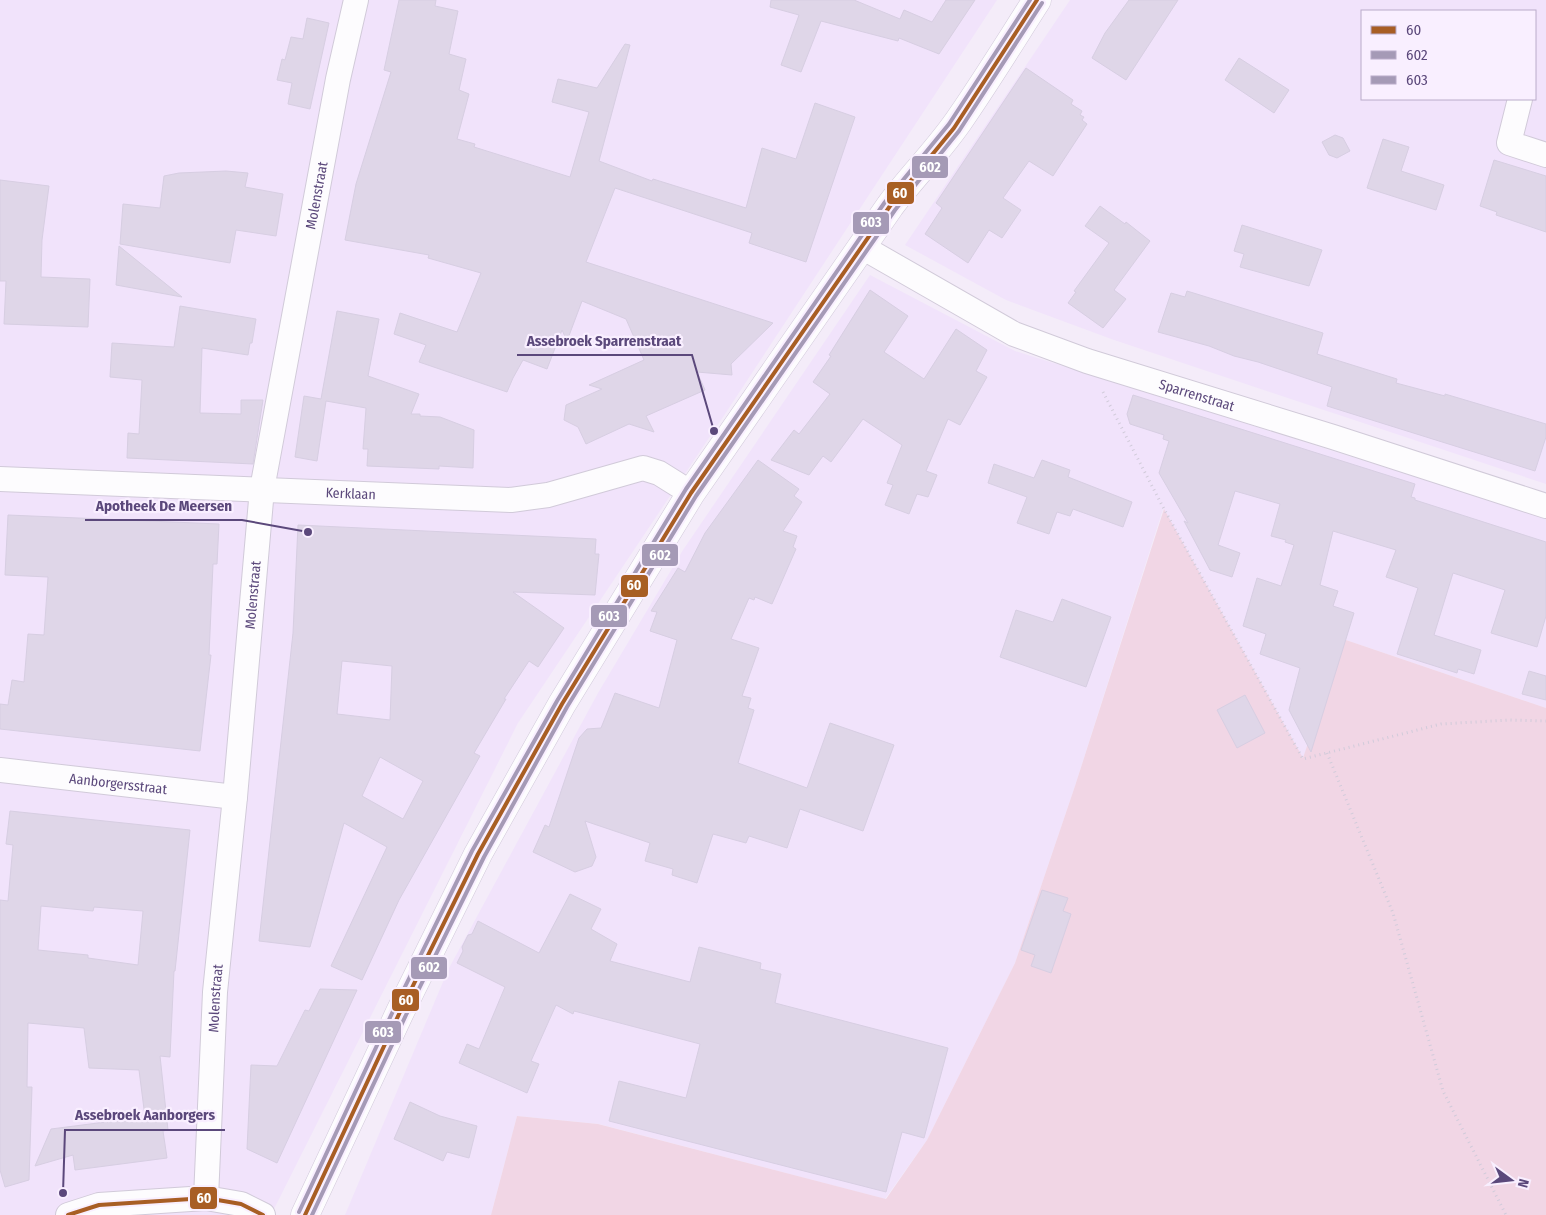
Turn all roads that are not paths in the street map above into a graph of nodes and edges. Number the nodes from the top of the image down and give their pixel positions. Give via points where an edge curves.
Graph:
1 (356, 0) edge
2 (1037, 0) edge
3 (1520, 100) edge
4 (1546, 155) edge
5 (862, 247) junction
6 (0, 478) edge
7 (262, 489) junction
8 (691, 493) junction
9 (1546, 506) edge
10 (0, 770) edge
11 (235, 797) junction
12 (206, 1198) junction
13 (68, 1215) edge
14 (263, 1215) edge
15 (305, 1215) edge

1 - 7 street, Molenstraat via 338,79
2 - 5 main road via 962,117 910,179
3 - 4 street via 1509,143
5 - 8 main road
5 - 9 street, Sparrenstraat via 1014,334 1087,362
6 - 7 street, Kerklaan
7 - 8 street, Kerklaan via 511,500 548,495 643,468 659,473
7 - 11 street, Molenstraat
8 - 15 main road via 562,704 478,854
10 - 11 street, Aanborgersstraat
11 - 12 street, Molenstraat via 215,992
12 - 13 street via 99,1204
12 - 14 street via 241,1204

